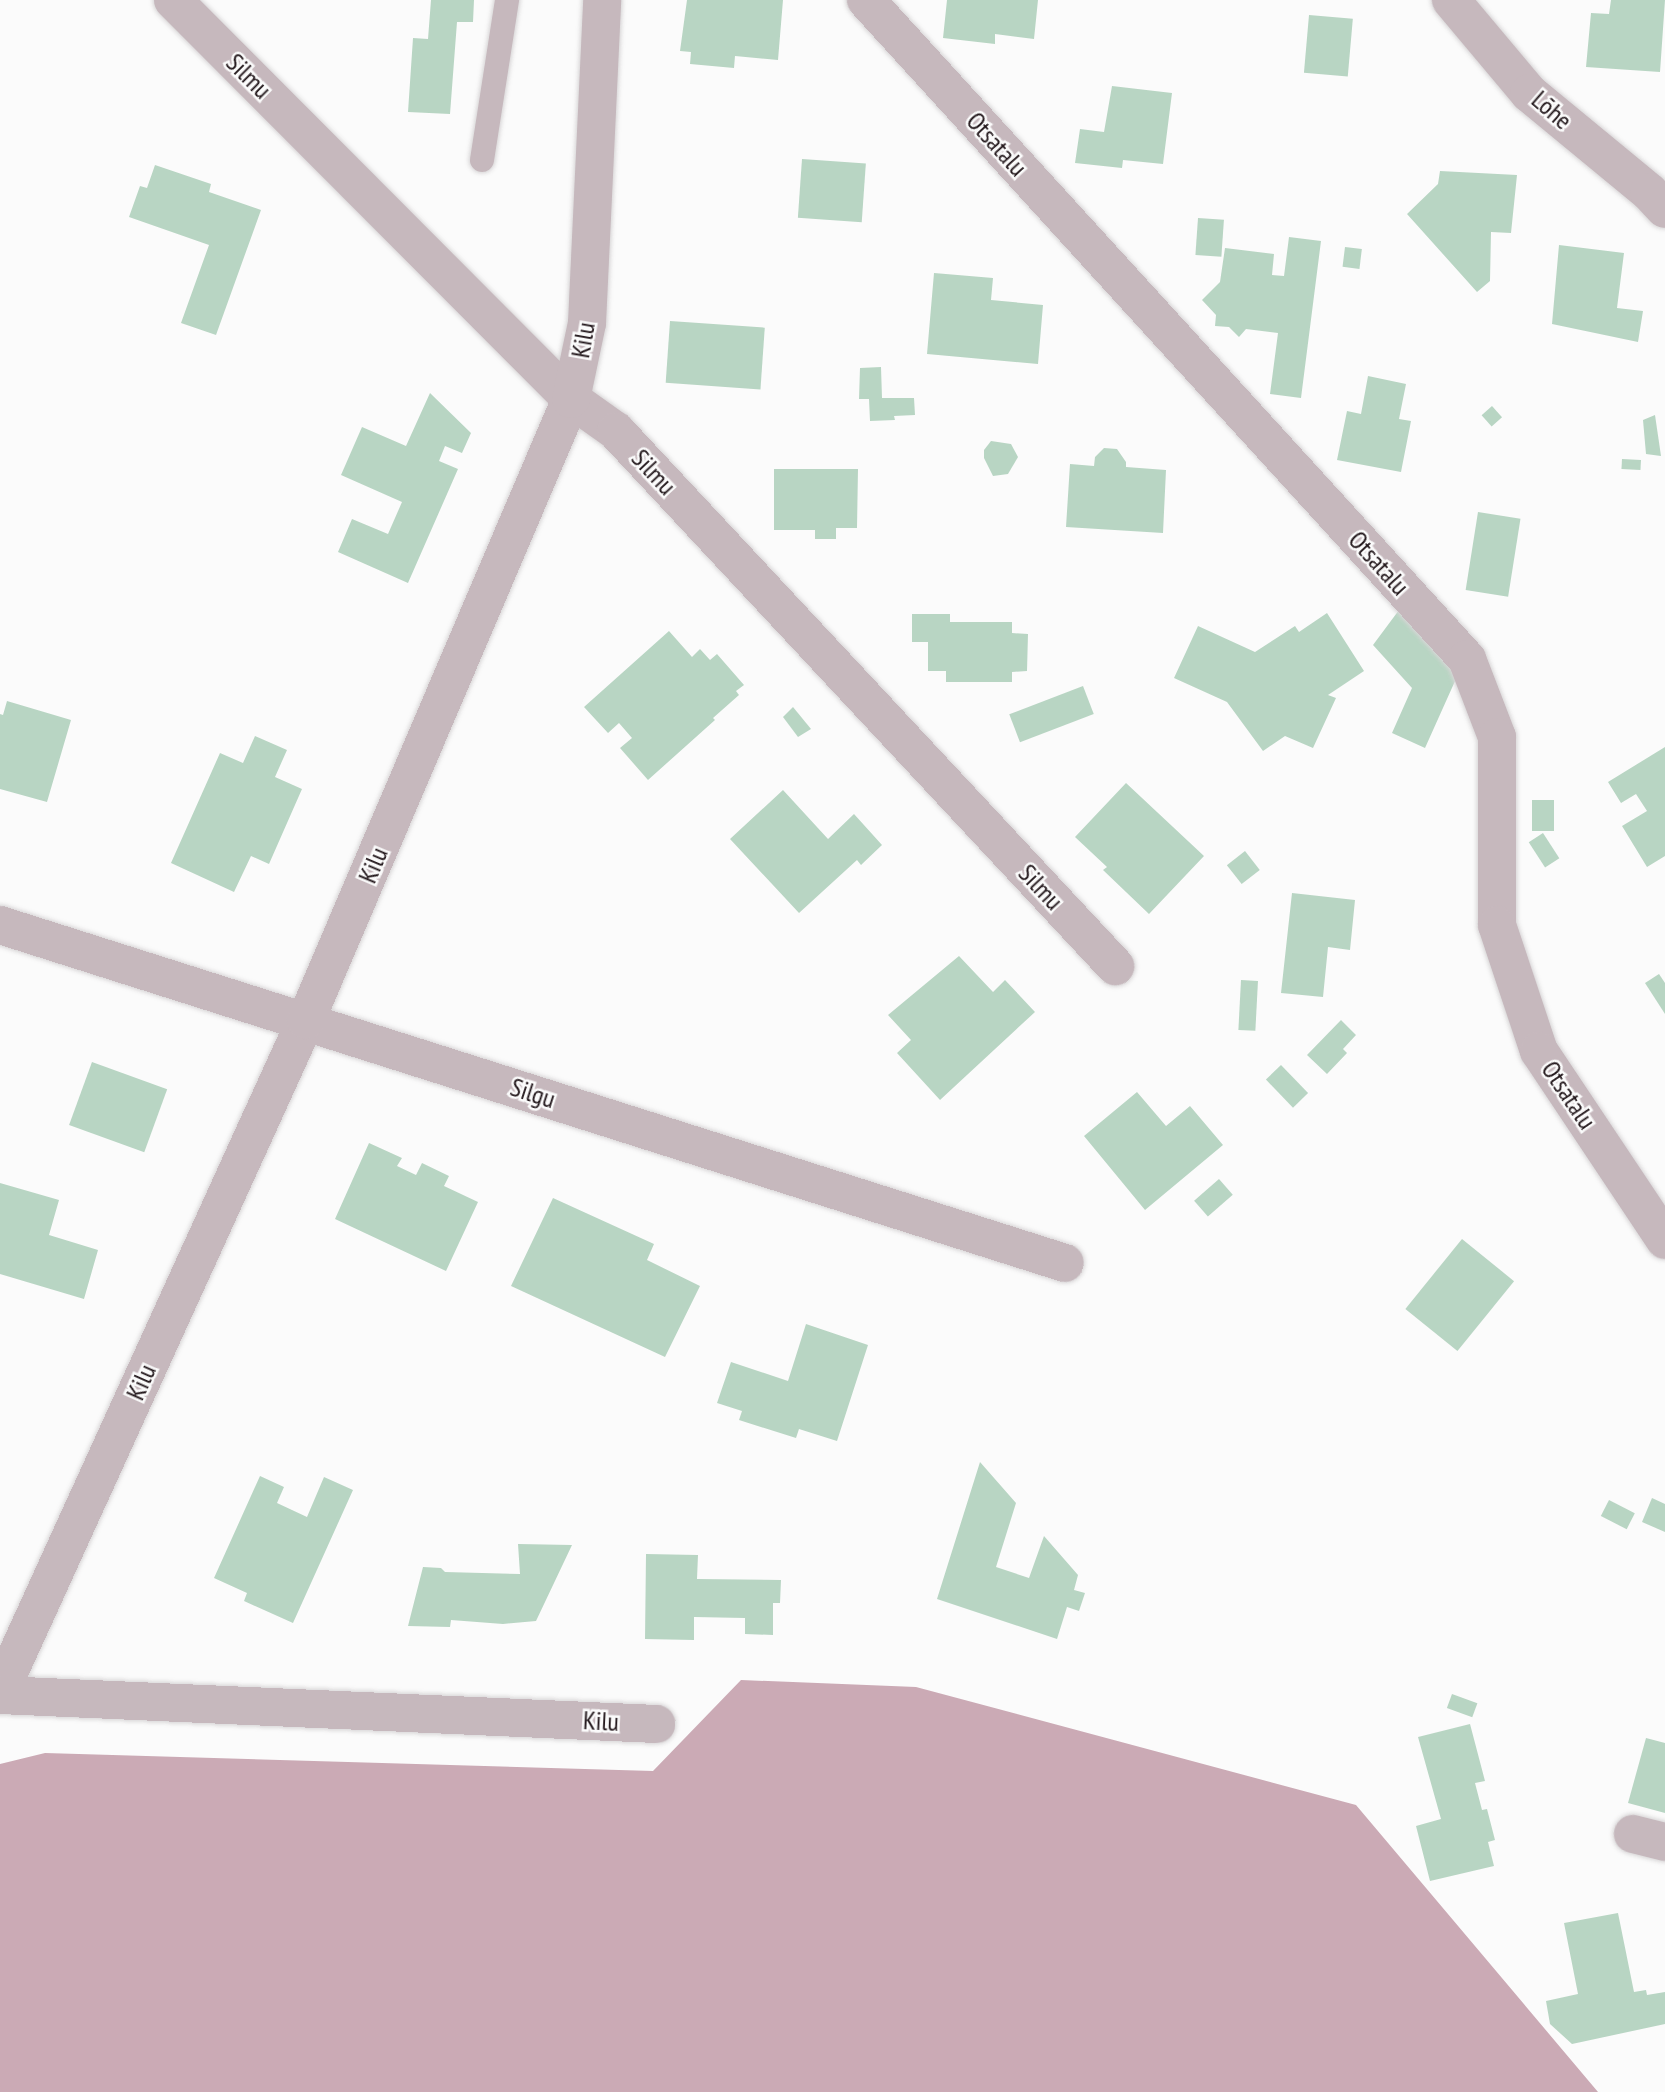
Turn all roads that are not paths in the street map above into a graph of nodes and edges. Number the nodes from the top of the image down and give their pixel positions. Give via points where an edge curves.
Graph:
1 (173, 0) edge
2 (507, 0) edge
3 (602, 0) edge
4 (866, 0) edge
5 (1451, 0) edge
6 (482, 160) dead end
7 (1660, 193) edge
8 (571, 398) junction
9 (0, 925) edge
10 (1115, 966) dead end
11 (306, 1020) junction
12 (1665, 1240) edge
13 (1065, 1263) dead end
14 (0, 1693) edge
15 (656, 1724) dead end

1 - 8 street, Silmu
2 - 6 lane
3 - 8 street, Kilu via 587,323
4 - 12 street, Otsatalu via 1467,659 1497,737 1497,925 1539,1051
5 - 7 street, Lõhe via 1530,93
8 - 10 street, Silmu via 616,431
8 - 11 street, Kilu
9 - 11 street, Silgu
11 - 13 street, Silgu
11 - 14 street, Kilu
14 - 15 street, Kilu

